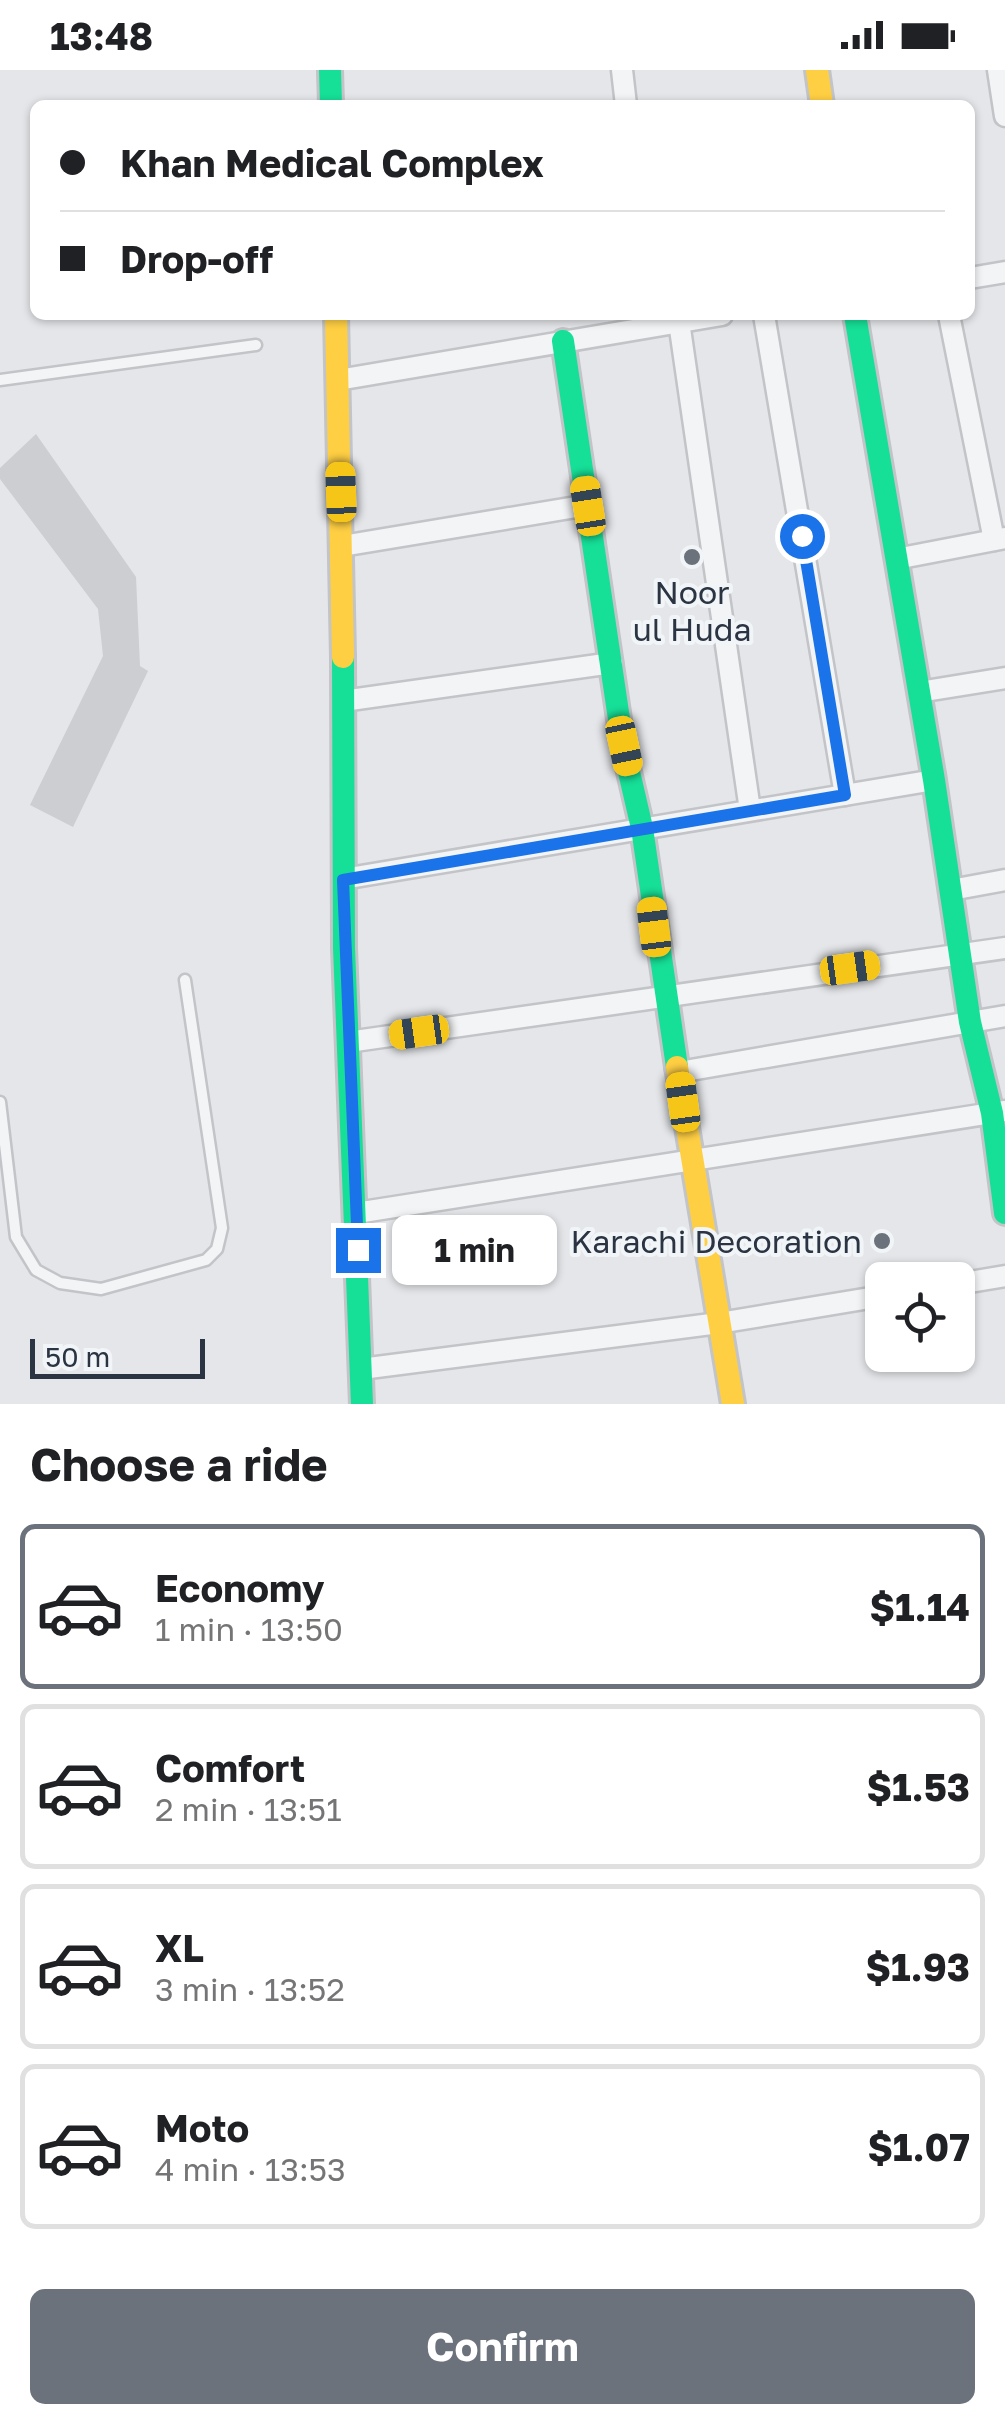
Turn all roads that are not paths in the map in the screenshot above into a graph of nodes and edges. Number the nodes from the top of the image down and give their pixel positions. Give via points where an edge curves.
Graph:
1 (330, 70) edge
2 (622, 70) edge
3 (817, 70) edge
4 (998, 70) edge
5 (331, 100) edge
6 (625, 100) edge
7 (821, 100) edge
8 (1005, 116) edge
9 (1005, 272) edge
10 (975, 277) edge
11 (336, 320) edge
12 (691, 320) edge
13 (765, 320) edge
14 (855, 320) edge
15 (950, 320) edge
16 (651, 321) edge
17 (679, 322) junction
18 (562, 341) junction
19 (256, 345) dead end
20 (0, 380) edge
21 (338, 380) junction
22 (588, 506) junction
23 (1000, 539) edge
24 (342, 546) junction
25 (896, 560) junction
26 (612, 663) junction
27 (1005, 678) edge
28 (919, 692) junction
29 (342, 701) junction
30 (934, 780) junction
31 (845, 795) junction
32 (750, 810) junction
33 (642, 828) junction
34 (343, 880) junction
35 (1005, 880) edge
36 (950, 890) junction
37 (1005, 948) edge
38 (960, 952) junction
39 (184, 980) dead end
40 (667, 996) junction
41 (1005, 1016) edge
42 (970, 1022) junction
43 (348, 1042) junction
44 (679, 1072) junction
45 (0, 1102) edge
46 (999, 1112) edge
47 (691, 1160) junction
48 (1004, 1202) edge
49 (356, 1213) junction
50 (1005, 1276) edge
51 (975, 1281) edge
52 (865, 1299) edge
53 (719, 1323) junction
54 (362, 1369) junction
55 (362, 1404) edge
56 (732, 1404) edge

1 - 5 street
2 - 6 street
3 - 7 street
4 - 8 street
9 - 10 street
11 - 21 street
12 - 17 street
13 - 31 street
14 - 25 street
15 - 23 street
16 - 17 street
16 - 18 street
17 - 32 street
18 - 21 street
18 - 22 street
19 - 20 lane
21 - 24 street
22 - 24 street
22 - 26 street
23 - 25 street
24 - 29 street
25 - 28 street
26 - 29 street
26 - 33 street
27 - 28 street
28 - 30 street
29 - 34 street
30 - 31 street
30 - 36 street
31 - 32 street
32 - 33 street
33 - 34 street
33 - 40 street
34 - 43 street
35 - 36 street
36 - 38 street
37 - 38 street
38 - 40 street
38 - 42 street
39 - 45 lane via 222,1228 217,1250 206,1260 101,1289 60,1283 36,1270 16,1237
40 - 43 street
40 - 44 street
41 - 42 street
42 - 44 street
42 - 46 street
43 - 49 street
44 - 47 street
46 - 47 street
46 - 48 street
47 - 49 street
47 - 53 street
49 - 54 street
50 - 51 street
52 - 53 street
53 - 54 street
53 - 56 street
54 - 55 street

